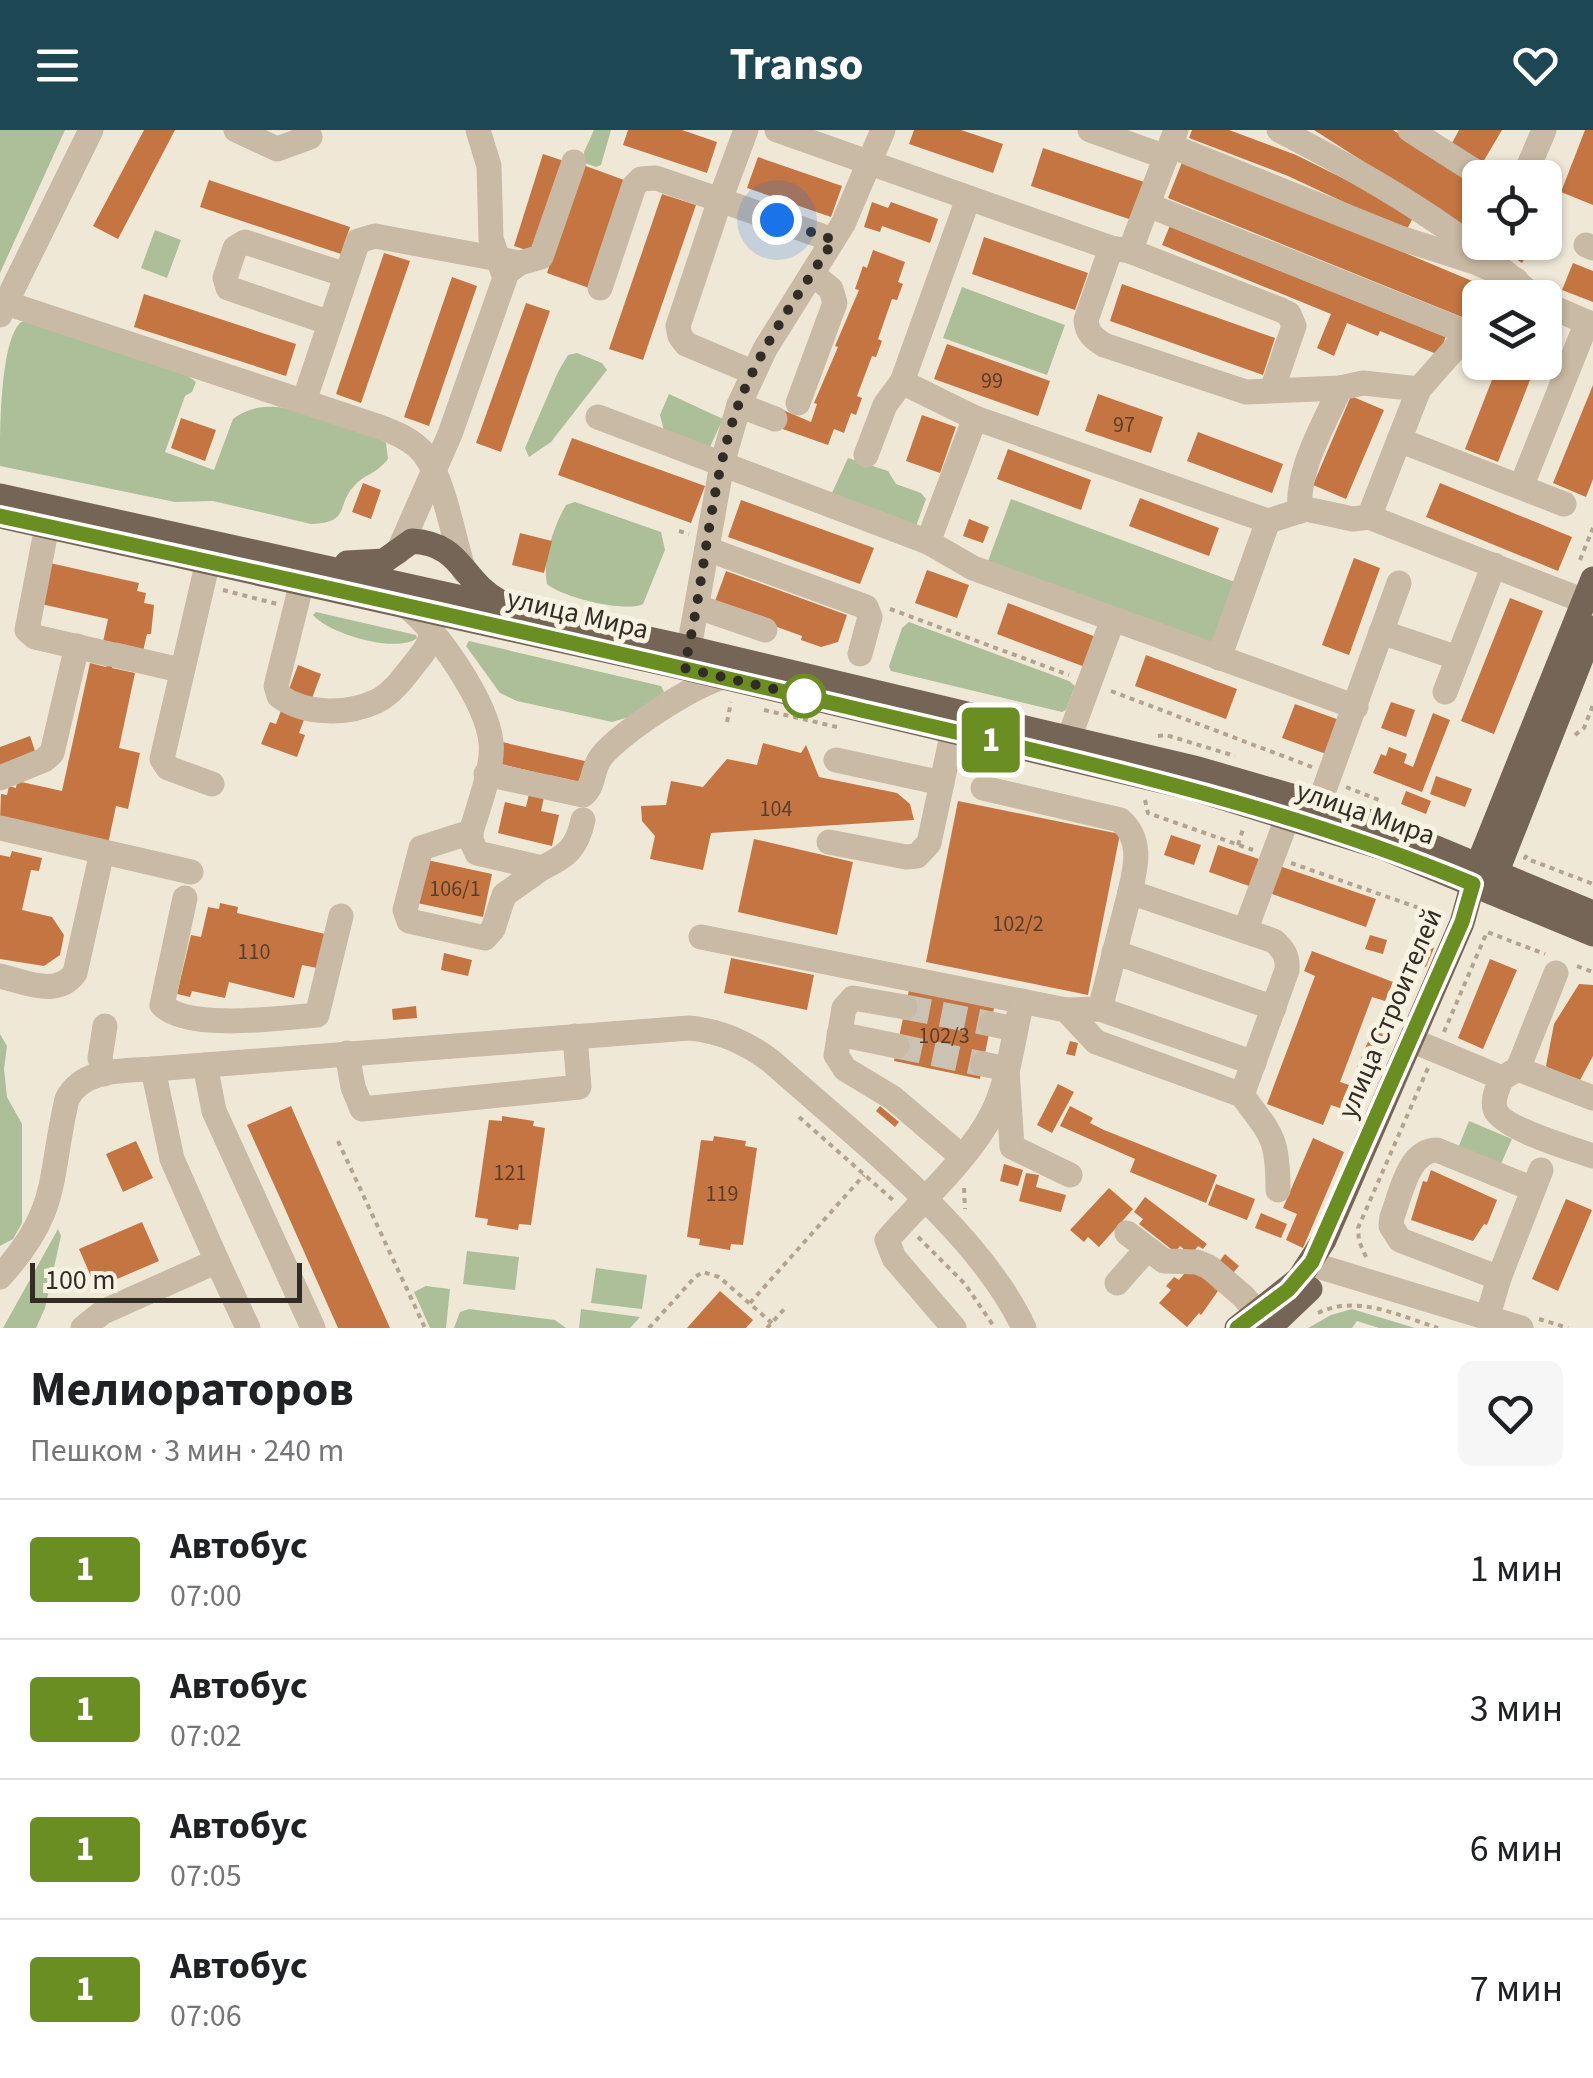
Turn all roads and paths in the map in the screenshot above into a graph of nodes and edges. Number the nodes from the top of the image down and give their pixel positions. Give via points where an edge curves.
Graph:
1 (92, 130) edge
2 (236, 130) edge
3 (478, 130) edge
4 (746, 130) edge
5 (776, 130) edge
6 (883, 130) edge
7 (1090, 130) edge
8 (1279, 130) edge
9 (1410, 130) edge
10 (1544, 130) edge
11 (310, 137) dead end
12 (1442, 139) edge
13 (1171, 144) edge
14 (1465, 160) edge
15 (1531, 160) edge
16 (574, 162) dead end
17 (870, 164) junction
18 (968, 199) junction
19 (720, 200) junction
20 (1148, 205) junction
21 (1440, 222) junction
22 (834, 240) junction
23 (1427, 247) junction
24 (1121, 250) junction
25 (508, 267) junction
26 (812, 274) junction
27 (346, 275) junction
28 (1500, 280) edge
29 (1504, 280) edge
30 (600, 288) dead end
31 (3, 309) edge
32 (1562, 311) edge
33 (330, 322) junction
34 (1462, 322) edge
35 (1590, 323) edge
36 (1462, 340) edge
37 (752, 372) junction
38 (902, 382) junction
39 (1340, 388) junction
40 (1419, 389) junction
41 (1272, 390) junction
42 (304, 401) junction
43 (798, 403) dead end
44 (738, 405) junction
45 (598, 417) dead end
46 (975, 418) junction
47 (776, 419) dead end
48 (1400, 440) junction
49 (866, 455) dead end
50 (722, 464) junction
51 (434, 474) junction
52 (1521, 487) junction
53 (0, 496) edge
54 (1564, 504) dead end
55 (1300, 511) junction
56 (0, 516) edge
57 (1369, 517) junction
58 (1268, 522) junction
59 (47, 526) junction
60 (928, 542) junction
61 (707, 549) junction
62 (398, 552) junction
63 (270, 555) junction
64 (208, 561) junction
65 (1494, 566) junction
66 (464, 570) junction
67 (302, 582) junction
68 (390, 582) junction
69 (1399, 584) dead end
70 (1589, 590) edge
71 (406, 606) junction
72 (698, 607) junction
73 (513, 610) junction
74 (1113, 620) junction
75 (1593, 628) edge
76 (433, 629) junction
77 (765, 630) dead end
78 (1381, 632) junction
79 (77, 646) junction
80 (860, 654) dead end
81 (687, 658) junction
82 (1219, 658) junction
83 (1458, 658) junction
84 (180, 670) junction
85 (723, 677) junction
86 (1445, 692) dead end
87 (1356, 707) junction
88 (954, 731) junction
89 (1069, 738) junction
90 (836, 760) dead end
91 (486, 774) junction
92 (0, 778) edge
93 (942, 783) junction
94 (212, 784) dead end
95 (983, 788) dead end
96 (1320, 804) junction
97 (1288, 816) junction
98 (583, 820) dead end
99 (0, 828) edge
100 (471, 832) junction
101 (829, 842) dead end
102 (102, 852) junction
103 (1526, 858) dead end
104 (542, 868) junction
105 (1484, 878) junction
106 (1593, 884) edge
107 (1130, 892) junction
108 (1588, 910) edge
109 (341, 916) dead end
110 (1245, 931) junction
111 (1487, 932) dead end
112 (1593, 934) edge
113 (702, 937) dead end
114 (1516, 942) dead end
115 (1114, 952) junction
116 (1556, 973) dead end
117 (0, 976) edge
118 (1022, 1001) junction
119 (905, 1007) tunnel mouth
120 (1274, 1008) junction
121 (1066, 1010) junction
122 (1100, 1010) junction
123 (316, 1015) junction
124 (104, 1026) dead end
125 (839, 1034) junction
126 (575, 1036) junction
127 (1417, 1043) junction
128 (897, 1046) tunnel mouth
129 (347, 1054) junction
130 (320, 1056) junction
131 (1254, 1063) junction
132 (205, 1065) junction
133 (995, 1066) junction
134 (153, 1069) junction
135 (104, 1074) junction
136 (1510, 1074) junction
137 (1242, 1095) junction
138 (1593, 1098) edge
139 (338, 1141) dead end
140 (1012, 1147) junction
141 (964, 1153) junction
142 (1593, 1156) edge
143 (864, 1175) dead end
144 (1070, 1175) dead end
145 (1278, 1190) dead end
146 (923, 1199) junction
147 (217, 1261) junction
148 (1318, 1265) junction
149 (0, 1278) edge
150 (1499, 1278) junction
151 (1117, 1283) dead end
152 (750, 1304) junction
153 (786, 1306) dead end
154 (1314, 1315) dead end
155 (117, 1318) edge
156 (1487, 1318) junction
157 (1441, 1321) edge
158 (772, 1322) junction
159 (1254, 1323) edge
160 (83, 1328) edge
161 (248, 1328) edge
162 (313, 1328) edge
163 (425, 1328) edge
164 (649, 1328) edge
165 (767, 1328) edge
166 (954, 1328) edge
167 (1024, 1328) edge
168 (1520, 1328) edge

1 - 31 street
2 - 11 street via 277,150
3 - 25 street via 489,166 489,226
4 - 19 street
5 - 17 street
6 - 17 street
7 - 13 street
8 - 21 street
9 - 12 street
10 - 15 street
12 - 14 street
13 - 20 street
13 - 23 street
16 - 25 street via 545,251 535,261
17 - 18 street
17 - 22 street
18 - 24 street
18 - 38 street
19 - 22 street
19 - 30 street via 641,179
19 - 37 street via 678,326 686,344
20 - 24 street
20 - 34 street
21 - 23 street
21 - 29 street
22 - 26 street
23 - 28 street via 1475,262
24 - 41 street via 1288,314 1294,326
24 - 41 street via 1086,320 1094,339 1246,392
25 - 27 street via 374,236 358,241
25 - 51 street
26 - 37 street
26 - 43 street via 831,289 835,303
27 - 33 street
27 - 33 street via 246,242 235,248 228,288
31 - 42 street
32 - 35 street
33 - 42 street
35 - 52 street
36 - 40 street
37 - 44 street
38 - 46 street
38 - 49 street via 884,405
39 - 40 street via 1382,383
39 - 41 street
39 - 55 street via 1302,478
40 - 48 street
42 - 51 street via 406,439
44 - 47 street
44 - 50 street
45 - 50 street
46 - 58 street
46 - 60 street
48 - 52 street
48 - 57 street
50 - 60 street
50 - 61 street
51 - 62 street
51 - 66 street
52 - 54 street
53 - 63 main road, улица Мира
55 - 57 street
55 - 58 street
56 - 59 main road, улица Мира
57 - 65 street
58 - 82 street
59 - 64 main road, улица Мира
59 - 79 street via 28,630
60 - 74 street via 973,568
61 - 72 street
61 - 80 street via 866,607 870,617
62 - 63 main road via 362,564
62 - 66 main road via 416,541 442,547
62 - 68 main road
63 - 68 main road, улица Мира
64 - 67 main road, улица Мира
64 - 84 street
65 - 70 street
65 - 83 street
66 - 73 main road via 484,593
67 - 71 main road, улица Мира
67 - 76 street via 276,686 280,696 304,708 329,711 375,702 406,676
68 - 71 main road
68 - 73 main road, улица Мира
69 - 78 street
70 - 105 main road, улица Строителей
71 - 76 street
71 - 81 main road, улица Мира
72 - 77 street
72 - 81 street
73 - 81 main road, улица Мира
74 - 82 street
74 - 89 street
75 - 105 main road, улица Строителей
76 - 91 street via 488,730
78 - 83 street
78 - 87 street
79 - 84 street
79 - 92 street via 52,753
81 - 85 main road, улица Мира
81 - 89 main road, улица Мира
82 - 87 street
83 - 86 street
84 - 94 street via 162,759 168,768
85 - 88 main road, улица Мира
85 - 91 street via 684,692 612,748 583,795
87 - 96 street
88 - 93 street
88 - 97 main road, улица Мира
89 - 96 main road, улица Мира
90 - 93 street
91 - 100 street
93 - 101 street via 929,843 917,856
95 - 107 street via 1120,820 1137,853
96 - 105 main road, улица Мира
97 - 105 main road, улица Мира
97 - 110 street
98 - 104 street via 570,853
99 - 102 street
100 - 104 street via 477,853
100 - 104 street via 421,848 405,910 409,921 485,938 504,894
102 - 117 street via 76,973 53,988
102 - 123 street via 188,885 162,998 166,1010 220,1021
103 - 106 path
105 - 108 main road, улица Мира
105 - 112 main road, улица Мира
105 - 127 main road, улица Строителей
107 - 110 street
107 - 115 street
109 - 123 street
110 - 120 street via 1274,941 1288,959
111 - 114 path
113 - 118 street
115 - 120 street
115 - 122 street
116 - 136 street
118 - 121 street
118 - 133 street via 1003,1027
119 - 125 street via 853,998
120 - 131 street
121 - 122 street
121 - 137 street via 1096,1042
122 - 131 street
123 - 130 street
124 - 135 street
125 - 128 street
125 - 141 street via 839,1064
126 - 129 street
126 - 129 street via 579,1087 362,1108
126 - 146 street via 688,1028 737,1039 771,1061
127 - 136 street
127 - 148 main road, улица Строителей
129 - 130 street
130 - 132 street
131 - 137 street
132 - 134 street
132 - 162 street via 214,1111
133 - 140 street
133 - 141 street via 993,1112
134 - 135 street
134 - 147 street via 172,1159
135 - 149 street via 81,1081 67,1099 44,1215
136 - 138 street
136 - 142 street via 1494,1101 1500,1117
137 - 145 street via 1275,1141
139 - 163 path
140 - 141 street
140 - 144 street
141 - 146 street
143 - 152 path
146 - 166 street via 887,1240 894,1258
146 - 167 street via 995,1278
147 - 155 street
147 - 161 street
148 - 157 street
148 - 159 main road, улица Строителей via 1301,1299
150 - 150 street via 1537,1180 1437,1150 1415,1158 1392,1217 1400,1240
150 - 156 street
151 - 159 street via 1137,1241 1164,1261 1209,1267 1244,1297
152 - 158 path
152 - 164 path via 703,1272
153 - 158 path
154 - 157 path via 1362,1305
155 - 160 street
156 - 157 street
156 - 168 street
158 - 165 path

